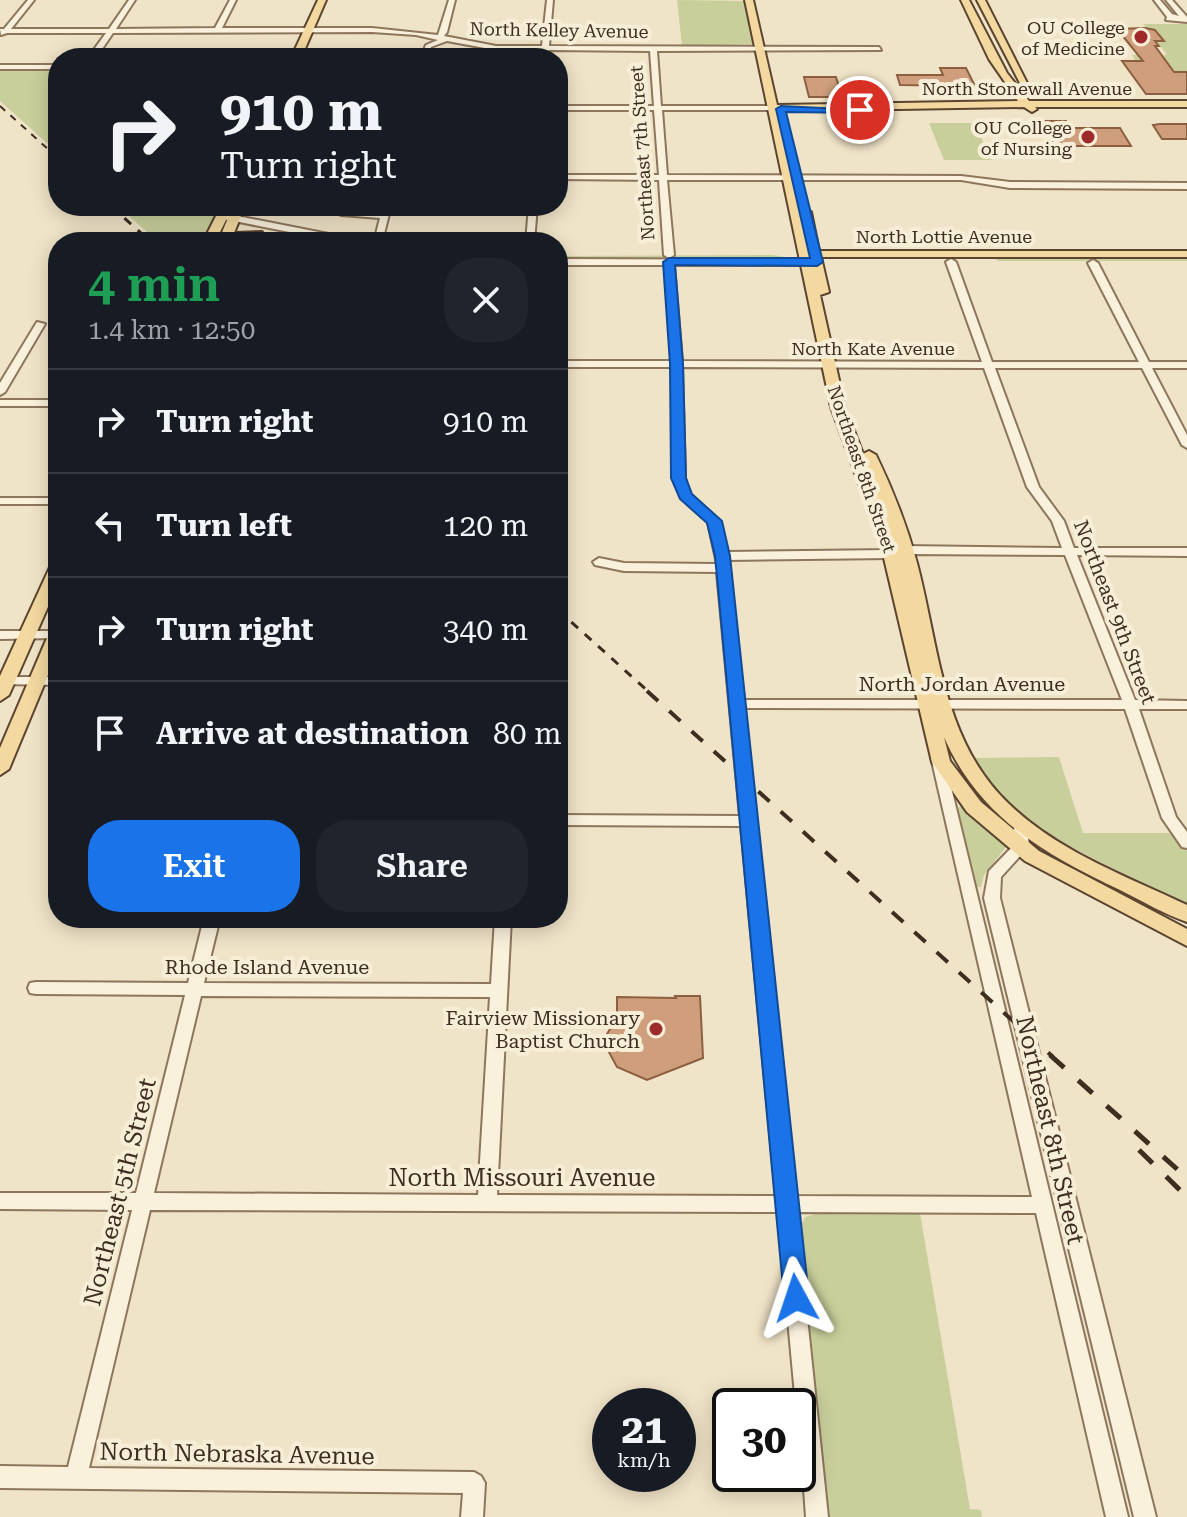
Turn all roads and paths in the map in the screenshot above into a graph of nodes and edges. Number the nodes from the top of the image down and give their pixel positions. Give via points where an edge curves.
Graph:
1 (31, 0) edge
2 (132, 0) edge
3 (233, 0) edge
4 (322, 0) edge
5 (452, 0) edge
6 (550, 0) edge
7 (752, 0) edge
8 (965, 0) edge
9 (981, 0) edge
10 (1157, 0) edge
11 (1169, 0) edge
12 (111, 31) junction
13 (217, 31) junction
14 (308, 31) junction
15 (2, 33) edge
16 (442, 39) junction
17 (99, 48) edge
18 (300, 48) edge
19 (428, 48) edge
20 (546, 48) junction
21 (653, 48) junction
22 (763, 49) junction
23 (879, 49) dead end
24 (0, 67) edge
25 (48, 67) edge
26 (1031, 106) junction
27 (1187, 107) edge
28 (568, 108) edge
29 (659, 108) junction
30 (778, 108) junction
31 (568, 177) edge
32 (664, 177) junction
33 (792, 178) junction
34 (1187, 186) edge
35 (226, 219) edge
36 (254, 232) edge
37 (298, 232) edge
38 (568, 254) edge
39 (1187, 254) edge
40 (669, 258) junction
41 (810, 258) junction
42 (568, 262) edge
43 (951, 262) junction
44 (1093, 263) junction
45 (1187, 263) edge
46 (40, 324) dead end
47 (568, 364) edge
48 (677, 364) junction
49 (989, 364) junction
50 (834, 365) junction
51 (1146, 365) junction
52 (1187, 365) edge
53 (0, 392) edge
54 (0, 403) edge
55 (48, 403) edge
56 (1187, 445) edge
57 (0, 501) edge
58 (48, 501) edge
59 (898, 552) junction
60 (1067, 552) junction
61 (1187, 552) edge
62 (599, 562) dead end
63 (722, 562) junction
64 (48, 589) edge
65 (48, 633) edge
66 (28, 634) junction
67 (0, 635) edge
68 (48, 655) edge
69 (37, 681) junction
70 (48, 681) edge
71 (3, 688) edge
72 (736, 704) junction
73 (934, 704) junction
74 (1130, 704) junction
75 (1187, 705) edge
76 (7, 735) edge
77 (938, 753) junction
78 (0, 769) edge
79 (568, 820) edge
80 (748, 821) junction
81 (1021, 825) junction
82 (1187, 843) edge
83 (1021, 849) junction
84 (1187, 914) edge
85 (210, 928) edge
86 (502, 928) edge
87 (1185, 938) edge
88 (36, 988) dead end
89 (195, 989) junction
90 (498, 991) junction
91 (0, 1201) edge
92 (487, 1201) junction
93 (142, 1202) junction
94 (787, 1204) junction
95 (1043, 1205) junction
96 (0, 1477) edge
97 (76, 1477) junction
98 (472, 1517) edge
99 (817, 1517) edge
100 (1117, 1517) edge
101 (1145, 1517) edge

1 - 15 street
2 - 12 street
3 - 13 street
4 - 14 main road
5 - 16 street
6 - 20 street
7 - 22 main road, Northeast 8th Street
8 - 26 main road via 1001,70
9 - 26 main road
10 - 11 street via 1170,16 1184,18
12 - 13 street, North Kelley Avenue
12 - 15 street, North Kelley Avenue
12 - 17 street
13 - 14 street, North Kelley Avenue
14 - 16 street, North Kelley Avenue via 397,31
14 - 18 main road
16 - 19 street
16 - 20 street, North Kelley Avenue via 487,47
20 - 21 street, North Kelley Avenue
21 - 22 street, North Kelley Avenue
21 - 29 street, Northeast 7th Street
22 - 23 street, North Kelley Avenue
22 - 30 main road, Northeast 8th Street
24 - 25 street
26 - 27 main road, North Stonewall Avenue
26 - 30 main road, North Stonewall Avenue
28 - 29 street, North Stonewall Avenue
29 - 30 street, North Stonewall Avenue
29 - 32 street, Northeast 7th Street
30 - 33 main road, Northeast 8th Street
31 - 32 street
32 - 33 street
32 - 40 street, Northeast 7th Street
33 - 34 street
33 - 41 main road, Northeast 8th Street
35 - 36 street
35 - 37 street
38 - 40 street, North Lottie Avenue
39 - 41 main road, North Lottie Avenue
40 - 41 street, North Lottie Avenue
40 - 42 street, North Lottie Avenue
40 - 48 street, Northeast 7th Street
41 - 43 main road, North Lottie Avenue
41 - 50 main road, Northeast 8th Street
43 - 44 main road, North Lottie Avenue
43 - 49 street, Northeast 9th Street
44 - 45 main road, North Lottie Avenue
44 - 51 street
46 - 53 street
47 - 48 street, North Kate Avenue
48 - 50 street, North Kate Avenue
48 - 63 street, Northeast 7th Street via 679,478 685,496 714,521
49 - 50 street, North Kate Avenue
49 - 51 street, North Kate Avenue
49 - 60 street, Northeast 9th Street via 1033,487 1058,521
50 - 59 main road, Northeast 8th Street via 889,499
51 - 52 street, North Kate Avenue
51 - 56 street
54 - 55 street
57 - 58 street
59 - 60 street
59 - 63 street
59 - 73 main road, Northeast 8th Street
60 - 61 street
60 - 74 street, Northeast 9th Street
62 - 63 street via 624,567
63 - 72 street, Northeast 7th Street
64 - 66 main road
65 - 66 street
66 - 67 street
66 - 71 main road
68 - 69 main road
69 - 70 street
69 - 71 street
69 - 76 main road
72 - 73 street, North Jordan Avenue
72 - 80 street, Northeast 7th Street
73 - 74 street, North Jordan Avenue
73 - 77 main road
73 - 81 main road via 965,767
74 - 75 street, North Jordan Avenue
74 - 82 street, Northeast 9th Street via 1169,818
76 - 78 main road
77 - 83 main road via 962,794
77 - 95 street, Northeast 8th Street
79 - 80 street
80 - 94 street, Northeast 7th Street
81 - 83 street
81 - 84 main road
83 - 87 main road
83 - 101 street, Northeast 8th Street via 994,875 992,898
85 - 89 street, Northeast 5th Street
86 - 90 street
88 - 89 street, Rhode Island Avenue
89 - 90 street, Rhode Island Avenue
89 - 93 street, Northeast 5th Street
90 - 92 street
91 - 93 street, North Missouri Avenue
92 - 93 street, North Missouri Avenue
92 - 94 street, North Missouri Avenue
93 - 97 street, Northeast 5th Street
94 - 95 street, North Missouri Avenue
94 - 99 street, Northeast 7th Street
95 - 100 street, Northeast 8th Street
96 - 97 street, North Nebraska Avenue
97 - 98 street, North Nebraska Avenue via 474,1483

